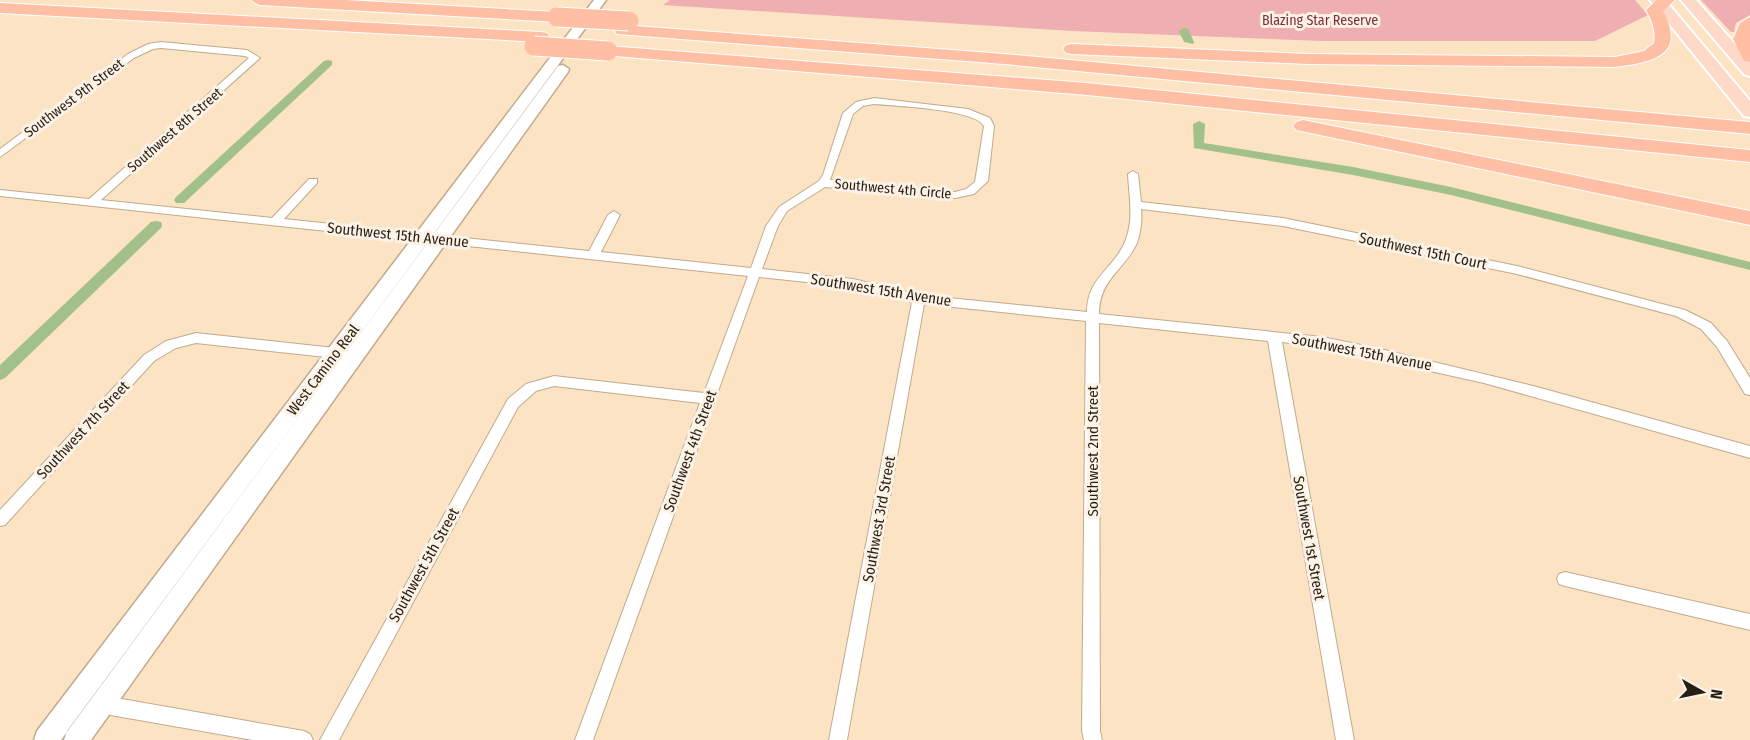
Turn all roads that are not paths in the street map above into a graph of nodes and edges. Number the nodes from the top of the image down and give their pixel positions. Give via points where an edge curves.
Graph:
1 (62, 0) edge
2 (259, 0) edge
3 (600, 0) edge
4 (614, 0) edge
5 (1688, 0) edge
6 (1661, 1) edge
7 (0, 8) edge
8 (0, 19) edge
9 (1750, 22) edge
10 (546, 31) junction
11 (619, 36) junction
12 (151, 46) joint
13 (1006, 50) junction
14 (1750, 57) edge
15 (793, 65) junction
16 (1750, 71) edge
17 (1745, 131) edge
18 (1416, 148) junction
19 (0, 154) edge
20 (1133, 174) dead end
21 (313, 181) dead end
22 (823, 183) junction
23 (0, 193) edge
24 (91, 203) junction
25 (1134, 205) junction
26 (614, 215) dead end
27 (1750, 218) edge
28 (275, 222) junction
29 (1750, 234) edge
30 (431, 238) junction
31 (593, 256) junction
32 (755, 273) junction
33 (920, 298) junction
34 (1093, 317) junction
35 (1274, 337) junction
36 (345, 354) junction
37 (1750, 390) edge
38 (709, 399) junction
39 (1750, 452) edge
40 (0, 520) edge
41 (1565, 579) dead end
42 (1750, 622) edge
43 (76, 700) junction
44 (102, 704) junction
45 (46, 740) edge
46 (76, 740) edge
47 (304, 740) edge
48 (329, 740) edge
49 (584, 740) edge
50 (838, 740) edge
51 (1093, 740) edge
52 (1345, 740) edge

1 - 10 highway
2 - 10 highway
3 - 30 street, West Camino Real
4 - 30 street, West Camino Real
5 - 16 main road
6 - 13 highway via 1654,10 1663,24 1665,42 1642,56 1614,62 1378,61 1084,49
6 - 17 main road
7 - 10 highway
8 - 10 highway via 221,28
9 - 14 highway via 1742,40
10 - 11 highway, bridge
10 - 11 highway
11 - 13 highway
11 - 15 highway
11 - 17 highway via 1078,79
12 - 19 street, Southwest 9th Street via 131,56
12 - 24 street, Southwest 8th Street via 247,53 255,58
13 - 17 highway via 1401,83
15 - 17 highway via 1097,90
15 - 18 highway via 1227,114
18 - 27 highway
18 - 29 highway
20 - 25 street, Southwest 2nd Street
21 - 28 street
22 - 22 street, Southwest 4th Circle via 968,194 978,189 982,181 989,126 986,120 968,111 862,102 848,112
22 - 32 street, Southwest 4th Street via 783,209 776,218
23 - 24 street, Southwest 15th Avenue
24 - 28 street, Southwest 15th Avenue
25 - 34 street, Southwest 2nd Street via 1132,241 1098,285
25 - 37 street, Southwest 15th Court via 1283,222 1467,259 1680,313 1706,326
26 - 31 street
28 - 30 street, Southwest 15th Avenue
30 - 31 street, Southwest 15th Avenue
30 - 36 street, West Camino Real
31 - 32 street, Southwest 15th Avenue
32 - 33 street, Southwest 15th Avenue via 853,284
32 - 38 street, Southwest 4th Street
33 - 34 street, Southwest 15th Avenue
33 - 50 street, Southwest 3rd Street
34 - 35 street, Southwest 15th Avenue
34 - 51 street, Southwest 2nd Street
35 - 39 street, Southwest 15th Avenue via 1369,351 1466,373
35 - 52 street, Southwest 1st Street
36 - 40 street, Southwest 7th Street via 196,338 170,344 149,358
36 - 43 street, West Camino Real
36 - 44 street, West Camino Real
38 - 48 street, Southwest 5th Street via 554,381 522,393 513,403
38 - 49 street, Southwest 4th Street
41 - 42 street
43 - 44 street
43 - 45 street, West Camino Real
44 - 46 street, West Camino Real
44 - 47 street

